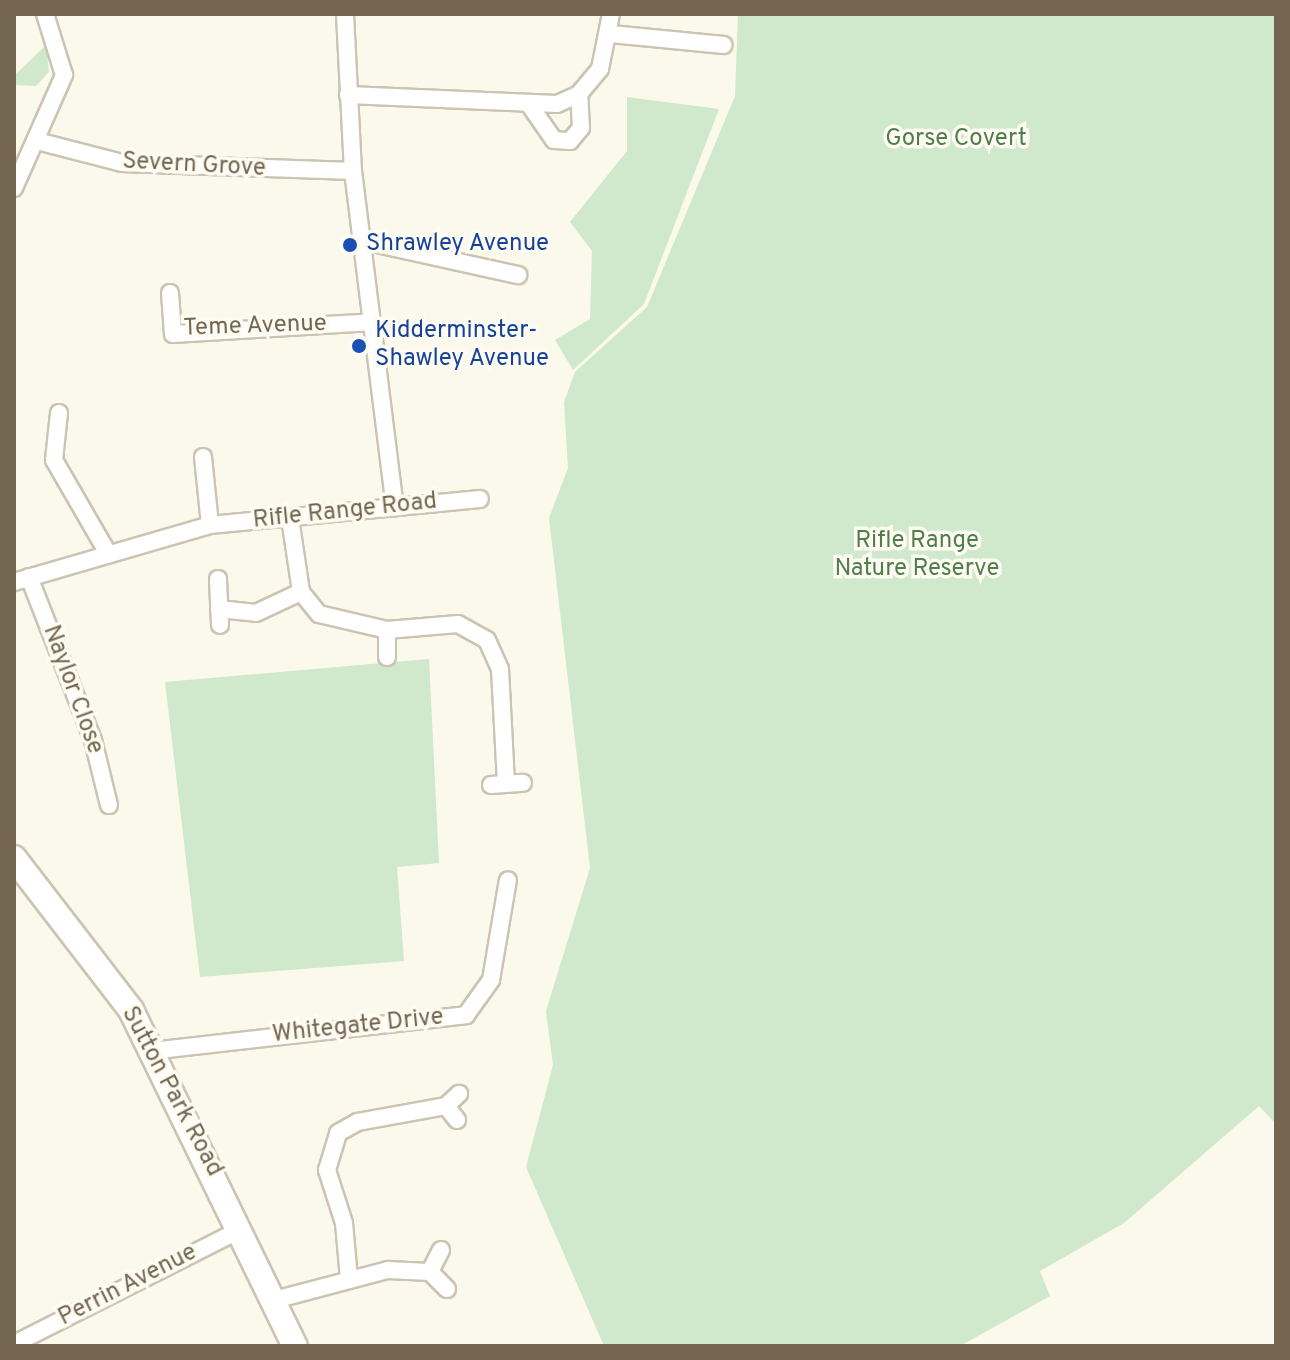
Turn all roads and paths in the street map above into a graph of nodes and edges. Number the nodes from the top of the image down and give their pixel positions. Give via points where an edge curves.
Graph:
1 (45, 14) edge
2 (345, 14) edge
3 (611, 14) edge
4 (611, 34) junction
5 (723, 45) dead end
6 (579, 94) junction
7 (348, 95) junction
8 (531, 107) junction
9 (37, 141) junction
10 (353, 171) junction
11 (14, 188) edge
12 (363, 241) junction
13 (518, 275) dead end
14 (170, 293) dead end
15 (373, 322) junction
16 (59, 413) dead end
17 (203, 457) dead end
18 (480, 499) dead end
19 (395, 507) junction
20 (290, 518) junction
21 (210, 525) junction
22 (106, 550) junction
23 (22, 579) edge
24 (218, 579) dead end
25 (301, 592) junction
26 (387, 630) junction
27 (387, 657) dead end
28 (523, 783) dead end
29 (109, 805) dead end
30 (14, 858) edge
31 (508, 880) dead end
32 (151, 1051) junction
33 (457, 1120) dead end
34 (242, 1229) junction
35 (441, 1250) dead end
36 (430, 1272) junction
37 (349, 1279) junction
38 (447, 1289) dead end
39 (278, 1299) junction
40 (14, 1344) edge
41 (295, 1346) edge

1 - 9 street via 64,75
2 - 7 street
3 - 4 street
4 - 5 street
4 - 6 street via 600,69
6 - 8 street
6 - 8 street via 581,128 570,141 554,140
7 - 8 street via 454,94
7 - 10 street
9 - 10 street, Severn Grove via 122,163
9 - 11 street
10 - 12 street
12 - 13 street
12 - 15 street
14 - 15 street, Teme Avenue via 173,334
15 - 19 street
16 - 22 street via 54,460
17 - 21 street
18 - 19 street, Rifle Range Road
19 - 20 street, Rifle Range Road
20 - 21 street, Rifle Range Road
20 - 25 street
21 - 22 street, Rifle Range Road
22 - 23 street, Rifle Range Road
23 - 29 street, Naylor Close via 93,740
24 - 25 street via 219,617 256,613
25 - 26 street via 331,620
26 - 27 street
26 - 28 street via 458,624 487,640 500,669 498,784
30 - 32 main road, Sutton Park Road via 83,940
31 - 32 street, Whitegate Drive via 491,980 466,1015
32 - 34 main road, Sutton Park Road
33 - 37 street via 452,1100 358,1122 338,1133 327,1170 344,1223
34 - 39 main road, Sutton Park Road
34 - 40 street, Perrin Avenue
35 - 36 street
36 - 37 street via 388,1270
36 - 38 street
37 - 39 street
39 - 41 main road, Sutton Park Road

